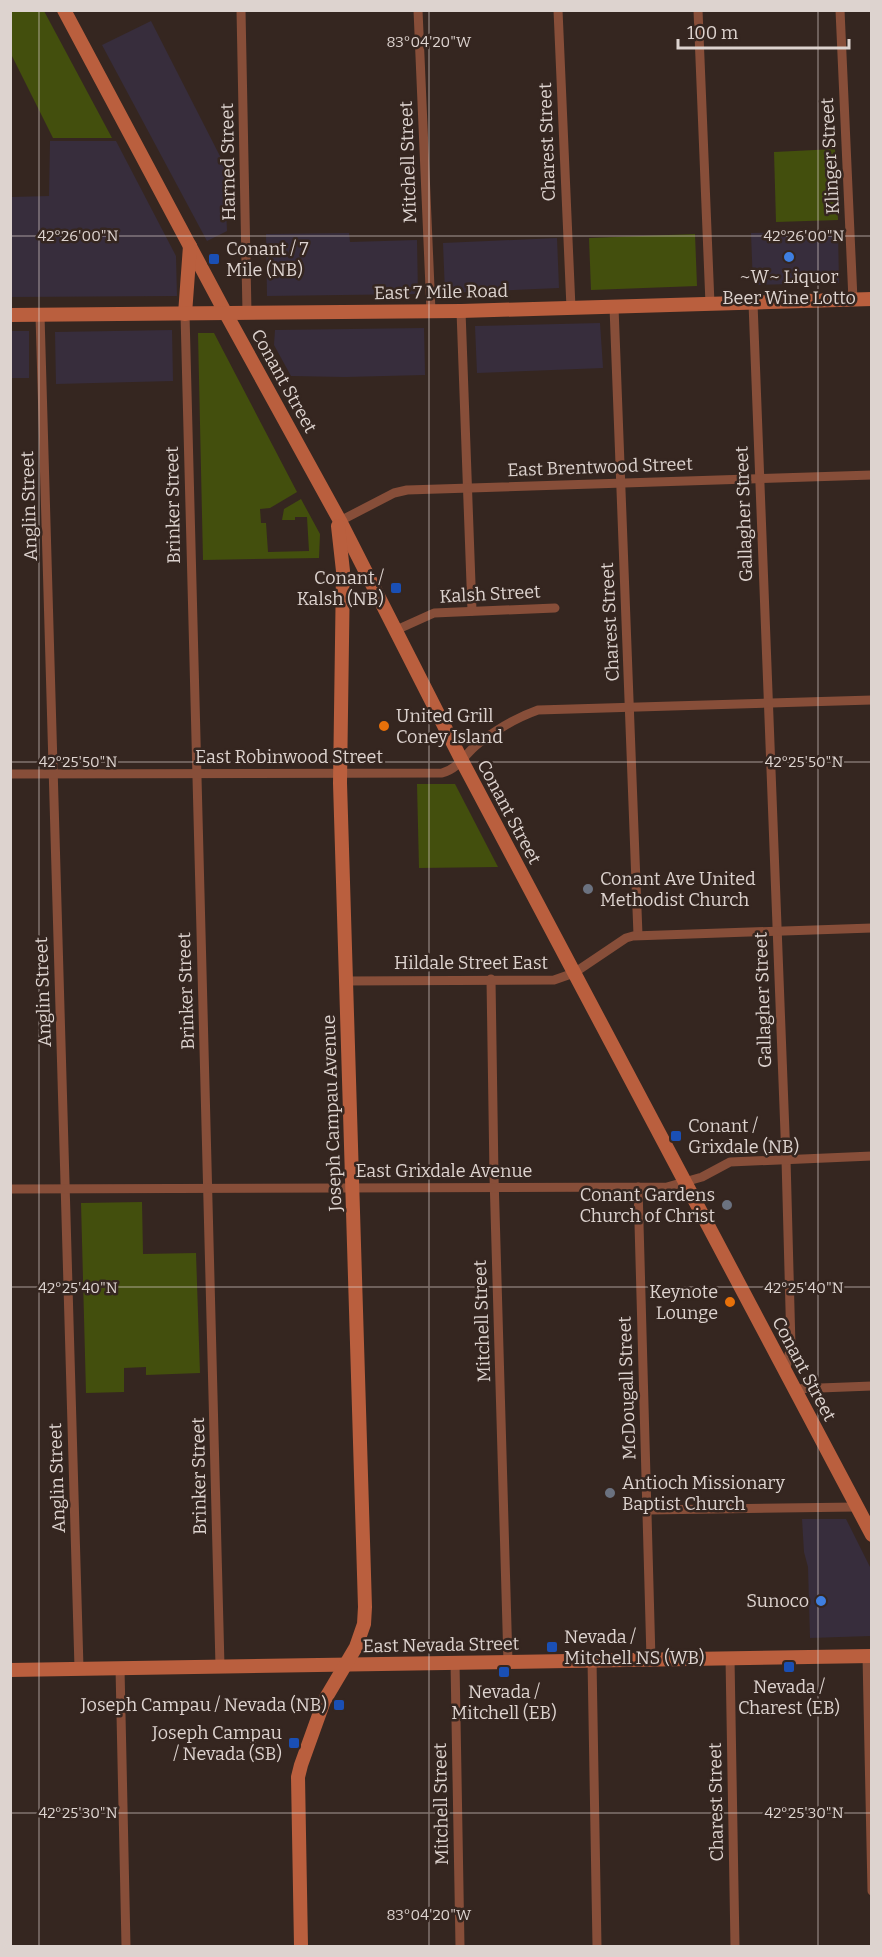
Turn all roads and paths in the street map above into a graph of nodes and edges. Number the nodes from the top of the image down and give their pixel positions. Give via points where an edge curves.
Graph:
1 (64, 10) edge
2 (241, 10) edge
3 (418, 10) edge
4 (558, 10) edge
5 (698, 10) edge
6 (840, 10) edge
7 (190, 246) junction
8 (872, 299) edge
9 (853, 300) junction
10 (753, 303) junction
11 (711, 304) junction
12 (614, 307) junction
13 (571, 308) junction
14 (431, 311) junction
15 (461, 311) junction
16 (225, 312) junction
17 (247, 313) junction
18 (184, 314) junction
19 (10, 315) edge
20 (40, 315) junction
21 (872, 475) edge
22 (759, 479) junction
23 (620, 482) junction
24 (468, 487) junction
25 (338, 520) junction
26 (555, 608) dead end
27 (472, 611) junction
28 (394, 632) junction
29 (872, 700) edge
30 (768, 703) junction
31 (630, 706) junction
32 (462, 761) junction
33 (53, 773) junction
34 (196, 773) junction
35 (340, 773) junction
36 (10, 774) edge
37 (872, 928) edge
38 (777, 931) junction
39 (638, 935) junction
40 (574, 973) junction
41 (490, 980) junction
42 (346, 981) junction
43 (872, 1156) edge
44 (786, 1159) junction
45 (685, 1183) junction
46 (638, 1187) junction
47 (208, 1188) junction
48 (352, 1188) junction
49 (495, 1188) junction
50 (10, 1189) edge
51 (65, 1189) junction
52 (785, 1372) junction
53 (872, 1386) edge
54 (794, 1389) junction
55 (857, 1507) junction
56 (648, 1510) junction
57 (872, 1535) edge
58 (869, 1656) edge
59 (730, 1658) junction
60 (651, 1659) junction
61 (592, 1660) junction
62 (455, 1662) junction
63 (508, 1662) junction
64 (348, 1664) junction
65 (220, 1666) junction
66 (79, 1668) junction
67 (120, 1668) junction
68 (10, 1670) edge
69 (872, 1891) edge
70 (126, 1947) edge
71 (302, 1947) edge
72 (460, 1947) edge
73 (597, 1947) edge
74 (735, 1947) edge

1 - 7 street, Conant Street
2 - 17 street, Harned Street
3 - 14 street, Mitchell Street
4 - 13 street, Charest Street
5 - 11 street
6 - 9 street, Klinger Street
7 - 16 street, Conant Street
7 - 18 street
8 - 9 street, East 7 Mile Road
9 - 10 street, East 7 Mile Road
10 - 11 street, East 7 Mile Road
10 - 22 street, Gallagher Street
11 - 12 street, East 7 Mile Road
12 - 13 street, East 7 Mile Road
12 - 23 street, Charest Street
13 - 15 street, East 7 Mile Road
14 - 15 street, East 7 Mile Road
14 - 17 street, East 7 Mile Road
15 - 24 street
16 - 17 street, East 7 Mile Road
16 - 18 street, East 7 Mile Road
16 - 25 street, Conant Street
18 - 20 street, East 7 Mile Road
18 - 34 street, Brinker Street
19 - 20 street, East 7 Mile Road
20 - 33 street, Anglin Street
21 - 22 street, East Brentwood Street
22 - 23 street, East Brentwood Street
22 - 30 street, Gallagher Street
23 - 24 street, East Brentwood Street
23 - 31 street, Charest Street
24 - 25 street, East Brentwood Street via 400,490
24 - 27 street
25 - 28 street, Conant Street
25 - 35 street, Joseph Campau Avenue via 343,571
26 - 27 street, Kalsh Street
27 - 28 street, Kalsh Street via 434,613
28 - 32 street, Conant Street
29 - 30 street, East Robinwood Street
30 - 31 street, East Robinwood Street
30 - 38 street, Gallagher Street
31 - 32 street, East Robinwood Street via 530,713 477,744
31 - 39 street, Charest Street
32 - 35 street, East Robinwood Street via 442,773
32 - 40 street, Conant Street
33 - 34 street, East Robinwood Street
33 - 36 street, East Robinwood Street
33 - 51 street, Anglin Street
34 - 35 street, East Robinwood Street
34 - 47 street, Brinker Street
35 - 42 street, Joseph Campau Avenue
37 - 38 street, Hildale Street East
38 - 39 street, Hildale Street East
38 - 44 street, Gallagher Street
39 - 40 street, Hildale Street East via 626,938
40 - 41 street, Hildale Street East via 554,980
40 - 45 street, Conant Street
41 - 42 street, Hildale Street East
41 - 49 street, Mitchell Street
42 - 48 street, Joseph Campau Avenue
43 - 44 street, East Grixdale Avenue
44 - 45 street, East Grixdale Avenue via 730,1162
44 - 52 street, Gallagher Street via 791,1346
45 - 46 street, East Grixdale Avenue
45 - 52 street, Conant Street
46 - 49 street, East Grixdale Avenue
46 - 56 street, McDougall Street
47 - 48 street, East Grixdale Avenue
47 - 51 street, East Grixdale Avenue
47 - 65 street, Brinker Street
48 - 49 street, East Grixdale Avenue
48 - 64 street, Joseph Campau Avenue via 365,1607 364,1624
49 - 63 street, Mitchell Street
50 - 51 street, East Grixdale Avenue
51 - 66 street, Anglin Street
52 - 54 street, Conant Street
53 - 54 street
54 - 55 street, Conant Street
55 - 56 street
55 - 57 street, Conant Street
56 - 60 street, McDougall Street
58 - 59 street, East Nevada Street
58 - 69 street
59 - 60 street, East Nevada Street
59 - 74 street, Charest Street
60 - 61 street, East Nevada Street
61 - 63 street, East Nevada Street
61 - 73 street
62 - 63 street, East Nevada Street
62 - 64 street, East Nevada Street
62 - 72 street, Mitchell Street
64 - 65 street, East Nevada Street
64 - 71 street, Joseph Campau Avenue via 324,1701 298,1777
65 - 67 street, East Nevada Street
66 - 67 street, East Nevada Street
66 - 68 street, East Nevada Street
67 - 70 street

